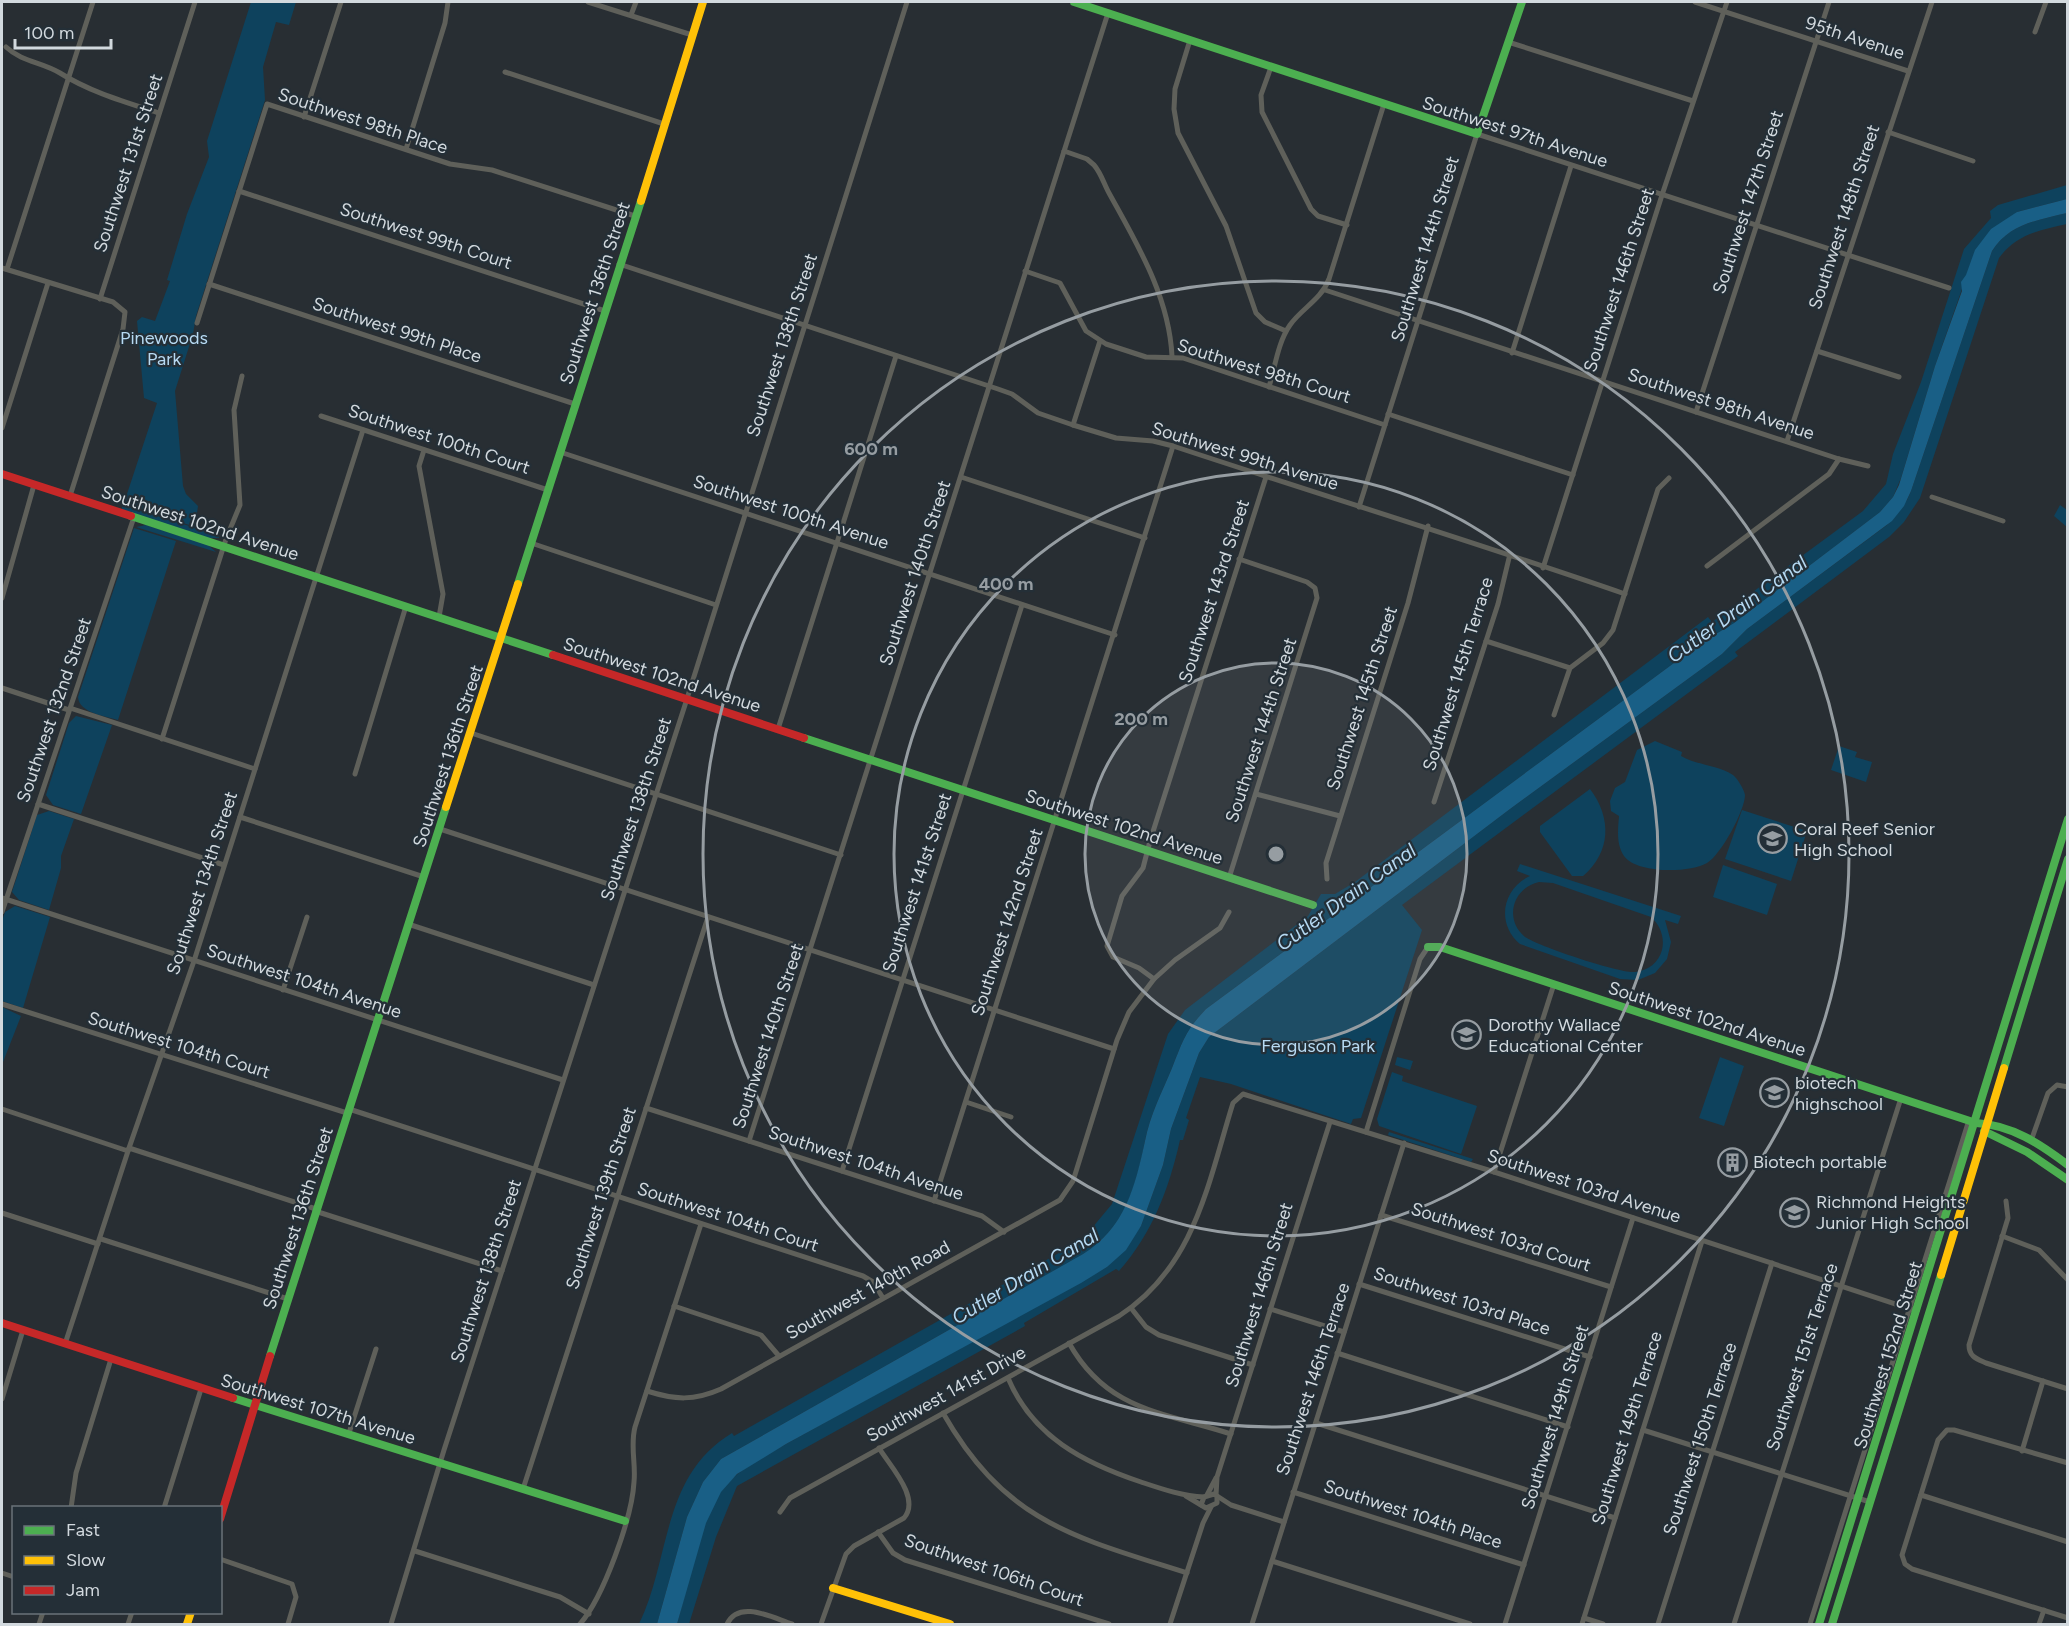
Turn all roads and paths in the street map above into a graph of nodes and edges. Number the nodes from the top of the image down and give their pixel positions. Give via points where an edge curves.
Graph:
1 (93, 2) edge
2 (195, 2) edge
3 (341, 2) edge
4 (448, 2) edge
5 (588, 2) edge
6 (636, 2) edge
7 (703, 2) edge
8 (907, 2) edge
9 (1074, 2) edge
10 (1522, 2) edge
11 (1695, 2) edge
12 (1727, 2) edge
13 (1829, 2) edge
14 (1932, 2) edge
15 (2046, 2) edge
16 (1724, 11) junction
17 (1108, 13) junction
18 (631, 15) junction
19 (2035, 32) dead end
20 (692, 35) junction
21 (1190, 39) junction
22 (1817, 41) junction
23 (1508, 42) junction
24 (6, 47) dead end
25 (1271, 67) junction
26 (1908, 71) junction
27 (505, 72) dead end
28 (67, 80) junction
29 (1693, 101) junction
30 (1384, 104) junction
31 (159, 113) junction
32 (304, 117) junction
33 (664, 124) junction
34 (1887, 132) junction
35 (1477, 134) junction
36 (406, 149) junction
37 (1064, 151) junction
38 (1973, 160) dead end
39 (1571, 165) junction
40 (239, 191) junction
41 (1662, 195) junction
42 (635, 216) junction
43 (1347, 225) junction
44 (1755, 225) junction
45 (1847, 255) junction
46 (620, 264) junction
47 (4, 269) edge
48 (1025, 271) junction
49 (48, 282) junction
50 (209, 284) junction
51 (1949, 288) dead end
52 (1325, 290) junction
53 (100, 299) junction
54 (605, 311) junction
55 (1418, 322) junction
56 (197, 323) dead end
57 (804, 326) junction
58 (1286, 332) junction
59 (1100, 341) junction
60 (1817, 351) junction
61 (1512, 353) junction
62 (896, 356) junction
63 (1172, 356) junction
64 (242, 376) dead end
65 (1899, 377) dead end
66 (1603, 381) junction
67 (989, 386) junction
68 (1269, 387) junction
69 (575, 404) junction
70 (1696, 412) junction
71 (1388, 414) junction
72 (321, 416) dead end
73 (1073, 425) junction
74 (1385, 425) junction
75 (2, 428) edge
76 (363, 430) junction
77 (1787, 441) junction
78 (1173, 446) junction
79 (424, 450) junction
80 (560, 452) junction
81 (1839, 459) junction
82 (1868, 466) dead end
83 (2, 474) edge
84 (1573, 475) junction
85 (961, 477) junction
86 (1266, 477) junction
87 (1669, 478) dead end
88 (34, 485) junction
89 (548, 490) junction
90 (70, 496) junction
91 (1932, 497) dead end
92 (1359, 507) junction
93 (745, 512) junction
94 (134, 517) junction
95 (2003, 521) dead end
96 (1428, 526) junction
97 (1145, 538) junction
98 (531, 543) junction
99 (838, 543) junction
100 (224, 547) junction
101 (1510, 554) junction
102 (1239, 559) junction
103 (1707, 566) dead end
104 (1543, 568) junction
105 (931, 573) junction
106 (317, 577) junction
107 (1625, 594) junction
108 (2, 598) edge
109 (716, 605) junction
110 (1022, 605) junction
111 (406, 606) junction
112 (438, 616) junction
113 (1114, 634) junction
114 (502, 638) junction
115 (1486, 641) junction
116 (1570, 668) junction
117 (2, 688) edge
118 (687, 698) junction
119 (70, 709) junction
120 (1554, 715) dead end
121 (778, 729) junction
122 (471, 733) junction
123 (162, 739) junction
124 (871, 759) junction
125 (255, 769) junction
126 (355, 774) dead end
127 (963, 790) junction
128 (656, 794) junction
129 (1256, 794) junction
130 (1434, 802) dead end
131 (38, 804) junction
132 (1340, 816) junction
133 (240, 817) junction
134 (2067, 819) edge
135 (1056, 820) junction
136 (440, 829) junction
137 (1148, 850) junction
138 (841, 855) junction
139 (2067, 859) edge
140 (224, 865) junction
141 (424, 877) junction
142 (1229, 878) junction
143 (1327, 879) dead end
144 (626, 890) junction
145 (3, 899) edge
146 (1313, 905) dead end
147 (2, 912) edge
148 (1229, 912) dead end
149 (308, 917) dead end
150 (708, 917) junction
151 (408, 924) junction
152 (1428, 947) joint
153 (810, 950) junction
154 (194, 961) junction
155 (902, 979) junction
156 (1154, 979) junction
157 (1554, 984) junction
158 (594, 985) junction
159 (283, 990) junction
160 (2, 1004) edge
161 (995, 1010) junction
162 (378, 1020) junction
163 (1114, 1049) junction
164 (160, 1055) junction
165 (563, 1080) junction
166 (2067, 1087) edge
167 (1900, 1098) junction
168 (966, 1102) junction
169 (646, 1108) junction
170 (2, 1109) edge
171 (348, 1111) junction
172 (1011, 1117) dead end
173 (1330, 1122) junction
174 (1972, 1122) junction
175 (1989, 1122) junction
176 (1366, 1132) junction
177 (1986, 1133) junction
178 (749, 1141) junction
179 (2031, 1141) junction
180 (1404, 1143) junction
181 (128, 1149) junction
182 (2067, 1165) edge
183 (535, 1169) junction
184 (842, 1171) junction
185 (1494, 1172) junction
186 (2067, 1180) edge
187 (617, 1197) junction
188 (934, 1201) junction
189 (2006, 1201) dead end
190 (316, 1210) junction
191 (2, 1213) edge
192 (1381, 1215) junction
193 (1633, 1218) junction
194 (701, 1224) junction
195 (1004, 1232) junction
196 (2002, 1236) junction
197 (1702, 1240) junction
198 (99, 1241) junction
199 (1772, 1263) junction
200 (502, 1271) junction
201 (2067, 1280) edge
202 (1359, 1284) junction
203 (1841, 1285) junction
204 (1611, 1287) junction
205 (883, 1298) junction
206 (288, 1299) junction
207 (674, 1306) junction
208 (1131, 1308) junction
209 (1270, 1309) junction
210 (1913, 1310) junction
211 (1929, 1315) junction
212 (2, 1323) edge
213 (22, 1330) junction
214 (1344, 1332) junction
215 (1070, 1343) junction
216 (66, 1344) junction
217 (376, 1349) dead end
218 (1337, 1353) junction
219 (779, 1356) junction
220 (1590, 1357) junction
221 (111, 1359) junction
222 (1253, 1365) junction
223 (1008, 1378) junction
224 (2043, 1381) junction
225 (201, 1389) junction
226 (2067, 1389) edge
227 (647, 1391) junction
228 (2, 1399) edge
229 (255, 1406) junction
230 (943, 1413) junction
231 (1316, 1423) junction
232 (1568, 1427) junction
233 (1643, 1430) junction
234 (349, 1433) junction
235 (1231, 1434) junction
236 (879, 1448) junction
237 (1712, 1451) junction
238 (2022, 1451) junction
239 (440, 1462) junction
240 (2067, 1463) edge
241 (1781, 1473) junction
242 (1217, 1477) junction
243 (523, 1489) junction
244 (1293, 1492) junction
245 (1217, 1495) junction
246 (1546, 1495) junction
247 (1185, 1496) junction
248 (1206, 1496) junction
249 (1921, 1496) junction
250 (1854, 1497) junction
251 (1870, 1502) junction
252 (1232, 1505) junction
253 (71, 1506) edge
254 (165, 1506) edge
255 (1202, 1506) junction
256 (1213, 1506) junction
257 (780, 1512) dead end
258 (222, 1513) edge
259 (1615, 1518) junction
260 (625, 1521) junction
261 (1284, 1522) junction
262 (1203, 1523) junction
263 (878, 1532) junction
264 (2067, 1542) edge
265 (415, 1551) junction
266 (222, 1559) edge
267 (1272, 1561) junction
268 (1524, 1565) junction
269 (1187, 1573) junction
270 (833, 1587) junction
271 (2043, 1610) junction
272 (589, 1614) junction
273 (2067, 1618) edge
274 (1583, 1621) edge
275 (288, 1624) edge
276 (391, 1624) edge
277 (580, 1624) edge
278 (727, 1624) edge
279 (792, 1624) edge
280 (821, 1624) edge
281 (950, 1624) edge
282 (1109, 1624) edge
283 (1170, 1624) edge
284 (1252, 1624) edge
285 (1470, 1624) edge
286 (1505, 1624) edge
287 (1603, 1624) edge
288 (1658, 1624) edge
289 (1734, 1624) edge
290 (1810, 1624) edge
291 (1819, 1624) edge
292 (1832, 1624) edge
293 (2039, 1624) edge

1 - 28 street
2 - 31 street, Southwest 131st Street
3 - 32 street
4 - 36 street via 444,28
5 - 18 street
6 - 18 street
7 - 20 street, Southwest 136th Street
8 - 57 street, Southwest 138th Street
9 - 17 street, Southwest 97th Avenue
10 - 23 street, Southwest 144th Street
11 - 16 street, 95th Avenue
12 - 16 street, Southwest 146th Street
13 - 22 street, Southwest 147th Street
14 - 26 street, Southwest 148th Street
15 - 19 street
16 - 22 street, 95th Avenue
16 - 29 street, Southwest 146th Street
17 - 21 street, Southwest 97th Avenue
17 - 37 street, Southwest 140th Street
18 - 20 street
20 - 33 street, Southwest 136th Street
21 - 25 street, Southwest 97th Avenue
21 - 58 street via 1175,89 1178,133 1226,226 1256,313
22 - 26 street, 95th Avenue
22 - 44 street, Southwest 147th Street
23 - 29 street
23 - 35 street, Southwest 144th Street
24 - 28 street via 17,58 59,73
25 - 30 street, Southwest 97th Avenue
25 - 43 street via 1260,99 1262,112 1311,209 1318,216
26 - 34 street, Southwest 148th Street
27 - 33 street
28 - 31 street
28 - 47 street
29 - 41 street, Southwest 146th Street
30 - 35 street, Southwest 97th Avenue
30 - 43 street
31 - 53 street, Southwest 131st Street
32 - 36 street, Southwest 98th Place
32 - 40 street, Southwest 98th Place via 267,104
33 - 42 street, Southwest 136th Street
34 - 38 street
34 - 45 street, Southwest 148th Street
35 - 39 street, Southwest 97th Avenue
35 - 55 street, Southwest 144th Street
36 - 42 street, Southwest 98th Place via 457,166 492,170
37 - 48 street, Southwest 140th Street
37 - 63 street via 1094,165 1130,230 1159,295
39 - 41 street, Southwest 97th Avenue
39 - 61 street
40 - 50 street, Southwest 98th Place
40 - 54 street, Southwest 99th Court
41 - 44 street, Southwest 97th Avenue
41 - 66 street, Southwest 146th Street
42 - 46 street, Southwest 136th Street
43 - 52 street
44 - 45 street, Southwest 97th Avenue
44 - 70 street, Southwest 147th Street
45 - 51 street, Southwest 97th Avenue
45 - 60 street, Southwest 148th Street
46 - 54 street, Southwest 136th Street
46 - 57 street, Southwest 99th Avenue
47 - 49 street
48 - 59 street, Southwest 98th Court via 1060,284 1086,331
48 - 67 street, Southwest 140th Street
49 - 53 street
49 - 75 street
50 - 56 street, Southwest 98th Place
50 - 69 street, Southwest 99th Place
52 - 55 street, Southwest 98th Avenue
52 - 58 street
53 - 90 street via 123,308 125,322
54 - 69 street, Southwest 136th Street
55 - 61 street, Southwest 98th Avenue
55 - 71 street, Southwest 144th Street
57 - 62 street, Southwest 99th Avenue
57 - 93 street, Southwest 138th Street
58 - 68 street
59 - 63 street, Southwest 98th Court via 1141,356
59 - 73 street
60 - 65 street
60 - 77 street, Southwest 148th Street
61 - 66 street, Southwest 98th Avenue
62 - 67 street, Southwest 99th Avenue
62 - 99 street
63 - 68 street, Southwest 98th Court
64 - 100 street via 234,410 240,500
66 - 70 street, Southwest 98th Avenue
66 - 84 street, Southwest 146th Street
67 - 73 street, Southwest 99th Avenue via 1012,394 1038,413
67 - 85 street, Southwest 140th Street
68 - 74 street, Southwest 98th Court
69 - 80 street, Southwest 136th Street
70 - 77 street, Southwest 98th Avenue
71 - 74 street, Southwest 144th Street
71 - 84 street
72 - 76 street, Southwest 100th Court
73 - 78 street, Southwest 99th Avenue via 1116,438
74 - 92 street, Southwest 144th Street
76 - 79 street, Southwest 100th Court
76 - 106 street, Southwest 134th Street
77 - 81 street, Southwest 98th Avenue
78 - 86 street, Southwest 99th Avenue
78 - 97 street, Southwest 142nd Street
79 - 89 street, Southwest 100th Court
79 - 112 street via 419,466 443,594
80 - 89 street, Southwest 136th Street
80 - 93 street, Southwest 100th Avenue
81 - 82 street, Southwest 98th Avenue
81 - 103 street via 1830,474
83 - 88 street, Southwest 102nd Avenue
84 - 104 street, Southwest 146th Street
85 - 97 street
85 - 105 street, Southwest 140th Street
86 - 92 street, Southwest 99th Avenue
86 - 102 street, Southwest 143rd Street
87 - 107 street via 1658,489
88 - 90 street, Southwest 102nd Avenue
88 - 108 street
89 - 98 street, Southwest 136th Street
90 - 94 street, Southwest 102nd Avenue
91 - 95 street
92 - 96 street, Southwest 99th Avenue
93 - 99 street, Southwest 100th Avenue
93 - 109 street, Southwest 138th Street
94 - 100 street, Southwest 102nd Avenue
94 - 119 street, Southwest 132nd Street
96 - 101 street, Southwest 99th Avenue
96 - 132 street, Southwest 145th Street via 1408,603
97 - 113 street, Southwest 142nd Street
98 - 109 street
98 - 114 street, Southwest 136th Street
99 - 105 street, Southwest 100th Avenue
99 - 121 street
100 - 106 street, Southwest 102nd Avenue
100 - 123 street
101 - 104 street, Southwest 99th Avenue
101 - 115 street, Southwest 145th Terrace
102 - 129 street, Southwest 144th Street via 1304,580 1317,592
102 - 137 street, Southwest 143rd Street
104 - 107 street, Southwest 99th Avenue
105 - 110 street, Southwest 100th Avenue
105 - 124 street, Southwest 140th Street
106 - 111 street, Southwest 102nd Avenue
106 - 125 street, Southwest 134th Street
107 - 116 street via 1609,636
109 - 118 street, Southwest 138th Street
110 - 113 street, Southwest 100th Avenue
110 - 127 street, Southwest 141st Street
111 - 112 street, Southwest 102nd Avenue
111 - 126 street
112 - 114 street, Southwest 102nd Avenue
113 - 135 street, Southwest 142nd Street
114 - 118 street, Southwest 102nd Avenue
114 - 122 street, Southwest 136th Street
115 - 116 street
115 - 130 street, Southwest 145th Terrace
116 - 120 street
117 - 119 street
118 - 121 street, Southwest 102nd Avenue
118 - 128 street, Southwest 138th Street
119 - 123 street
119 - 131 street, Southwest 132nd Street
121 - 124 street, Southwest 102nd Avenue
122 - 128 street
122 - 136 street, Southwest 136th Street
123 - 125 street
124 - 127 street, Southwest 102nd Avenue
124 - 138 street, Southwest 140th Street
125 - 133 street, Southwest 134th Street
127 - 135 street, Southwest 102nd Avenue
127 - 155 street, Southwest 141st Street
128 - 138 street
128 - 144 street, Southwest 138th Street
129 - 132 street
129 - 142 street, Southwest 144th Street
131 - 140 street
131 - 145 street, Southwest 132nd Street
132 - 143 street, Southwest 145th Street via 1326,863
133 - 140 street, Southwest 134th Street
133 - 141 street
134 - 174 street, Southwest 152nd Street
135 - 137 street, Southwest 102nd Avenue
135 - 161 street, Southwest 142nd Street
136 - 141 street, Southwest 136th Street
136 - 144 street
137 - 142 street, Southwest 102nd Avenue
137 - 156 street, Southwest 143rd Street via 1142,870 1122,896 1108,950 1114,958
138 - 153 street, Southwest 140th Street
139 - 175 street, Southwest 152nd Street
140 - 154 street, Southwest 134th Street
141 - 151 street, Southwest 136th Street
142 - 146 street, Southwest 102nd Avenue
144 - 150 street
144 - 158 street, Southwest 138th Street
145 - 147 street, Southwest 132nd Street
145 - 154 street, Southwest 104th Avenue
148 - 156 street via 1220,928
149 - 159 street
150 - 153 street
150 - 169 street, Southwest 139th Street
151 - 158 street
151 - 162 street, Southwest 136th Street
152 - 157 street, Southwest 102nd Avenue via 1440,946
152 - 176 street via 1420,959
153 - 155 street
153 - 178 street, Southwest 140th Street
154 - 159 street, Southwest 104th Avenue
154 - 164 street, Southwest 134th Street
155 - 161 street
155 - 184 street, Southwest 141st Street
156 - 163 street via 1129,1012
157 - 167 street, Southwest 102nd Avenue
157 - 185 street
158 - 165 street, Southwest 138th Street
159 - 162 street, Southwest 104th Avenue
160 - 164 street, Southwest 104th Court
161 - 163 street
161 - 168 street, Southwest 142nd Street
162 - 165 street, Southwest 104th Avenue
162 - 171 street, Southwest 136th Street
163 - 195 street via 1068,1190 1054,1204
164 - 171 street, Southwest 104th Court
164 - 181 street, Southwest 134th Street
165 - 183 street, Southwest 138th Street
166 - 179 street via 2053,1087
167 - 174 street, Southwest 102nd Avenue
167 - 203 street, Southwest 151st Terrace
168 - 172 street
168 - 188 street, Southwest 142nd Street
169 - 178 street, Southwest 104th Avenue
169 - 187 street, Southwest 139th Street
170 - 181 street
171 - 183 street, Southwest 104th Court
171 - 190 street, Southwest 136th Street
173 - 176 street, Southwest 103rd Avenue
173 - 208 street, Southwest 103rd Avenue via 1240,1095 1233,1103 1195,1224 1184,1247 1162,1280
173 - 209 street, Southwest 146th Street
174 - 175 street
174 - 177 street
174 - 210 street, Southwest 152nd Street
175 - 177 street, Southwest 152nd Street
175 - 179 street
176 - 180 street, Southwest 103rd Avenue
177 - 186 street via 2026,1152
177 - 211 street, Southwest 152nd Street
178 - 184 street, Southwest 104th Avenue
179 - 182 street
180 - 185 street, Southwest 103rd Avenue
180 - 192 street, Southwest 146th Terrace
181 - 190 street
181 - 198 street, Southwest 134th Street
183 - 187 street, Southwest 104th Court
183 - 200 street, Southwest 138th Street
184 - 188 street, Southwest 104th Avenue
185 - 193 street, Southwest 103rd Avenue
187 - 194 street, Southwest 104th Court
187 - 243 street, Southwest 139th Street
188 - 195 street, Southwest 104th Avenue via 982,1216
189 - 196 street via 2008,1218
190 - 200 street
190 - 206 street, Southwest 136th Street
191 - 198 street
192 - 202 street, Southwest 146th Terrace
192 - 204 street, Southwest 103rd Court
193 - 197 street, Southwest 103rd Avenue
193 - 204 street, Southwest 149th Street
194 - 205 street, Southwest 104th Court via 867,1277
194 - 207 street
195 - 205 street, Southwest 140th Road
196 - 201 street via 2039,1250
196 - 224 street via 1969,1352 1979,1360
197 - 199 street, Southwest 103rd Avenue
197 - 233 street, Southwest 149th Terrace
198 - 206 street
198 - 216 street, Southwest 134th Street
199 - 203 street, Southwest 103rd Avenue
199 - 237 street, Southwest 150th Terrace
200 - 239 street, Southwest 138th Street
202 - 214 street, Southwest 146th Terrace
202 - 220 street, Southwest 103rd Place
203 - 210 street, Southwest 103rd Avenue
203 - 241 street, Southwest 151st Terrace
204 - 220 street, Southwest 149th Street
205 - 219 street, Southwest 140th Road
206 - 229 street, Southwest 136th Street
207 - 219 street via 761,1335
207 - 227 street
208 - 215 street, Southwest 141st Drive
208 - 222 street via 1149,1330 1159,1335
209 - 214 street
209 - 222 street, Southwest 146th Street
210 - 211 street
210 - 250 street, Southwest 152nd Street
211 - 251 street, Southwest 152nd Street
212 - 213 street, Southwest 107th Avenue
213 - 216 street, Southwest 107th Avenue
213 - 228 street
214 - 218 street, Southwest 146th Terrace
215 - 223 street, Southwest 141st Drive
215 - 235 street via 1092,1377 1116,1396
216 - 221 street, Southwest 107th Avenue
217 - 234 street
218 - 231 street, Southwest 146th Terrace
218 - 232 street
219 - 227 street, Southwest 140th Road via 721,1389 692,1399
220 - 232 street, Southwest 149th Street
221 - 225 street, Southwest 107th Avenue
221 - 253 street via 76,1473
222 - 235 street, Southwest 146th Street
223 - 230 street, Southwest 141st Drive
223 - 247 street via 1036,1423 1066,1450 1100,1468
224 - 226 street
224 - 238 street
225 - 229 street, Southwest 107th Avenue
225 - 254 street
227 - 260 street via 633,1435 634,1483
229 - 234 street, Southwest 107th Avenue
229 - 258 street, Southwest 136th Street
230 - 236 street, Southwest 141st Drive
230 - 269 street via 981,1470 1017,1504 1080,1539
231 - 244 street, Southwest 146th Terrace
231 - 246 street
232 - 246 street, Southwest 149th Street
233 - 237 street
233 - 259 street, Southwest 149th Terrace
234 - 239 street, Southwest 107th Avenue
235 - 242 street, Southwest 146th Street
236 - 257 street, Southwest 141st Drive via 790,1498
236 - 263 street via 907,1494 909,1510 904,1518
237 - 241 street
237 - 288 street, Southwest 150th Terrace
238 - 240 street
238 - 249 street via 1947,1430 1939,1438
239 - 243 street, Southwest 107th Avenue
239 - 265 street, Southwest 138th Street
241 - 250 street
241 - 289 street, Southwest 151st Terrace
242 - 245 street, Southwest 146th Street
242 - 248 street, Southwest 146th Street
243 - 260 street, Southwest 107th Avenue
244 - 261 street, Southwest 146th Terrace
244 - 268 street, Southwest 104th Place
245 - 248 street
245 - 252 street
245 - 256 street, Southwest 146th Street
246 - 259 street
246 - 268 street, Southwest 149th Street
247 - 248 street
247 - 255 street
248 - 255 street, Southwest 146th Street
249 - 264 street
249 - 271 street via 1904,1546 1904,1562 1915,1570
250 - 251 street
250 - 290 street
250 - 291 street, Southwest 152nd Street
251 - 292 street, Southwest 152nd Street
252 - 256 street
252 - 261 street
255 - 256 street
255 - 262 street
256 - 262 street
259 - 274 street, Southwest 149th Terrace
260 - 272 street via 603,1590
261 - 267 street, Southwest 146th Terrace
262 - 269 street
263 - 270 street via 846,1554
263 - 282 street, Southwest 106th Court via 901,1558
265 - 272 street via 560,1597
265 - 276 street, Southwest 138th Street
266 - 275 street via 285,1579 295,1588 296,1600
267 - 284 street, Southwest 146th Terrace
267 - 285 street
268 - 286 street, Southwest 149th Street
269 - 283 street
270 - 280 street
270 - 281 street
271 - 273 street
271 - 293 street
272 - 277 street
274 - 287 street
278 - 279 street via 733,1615 749,1611

